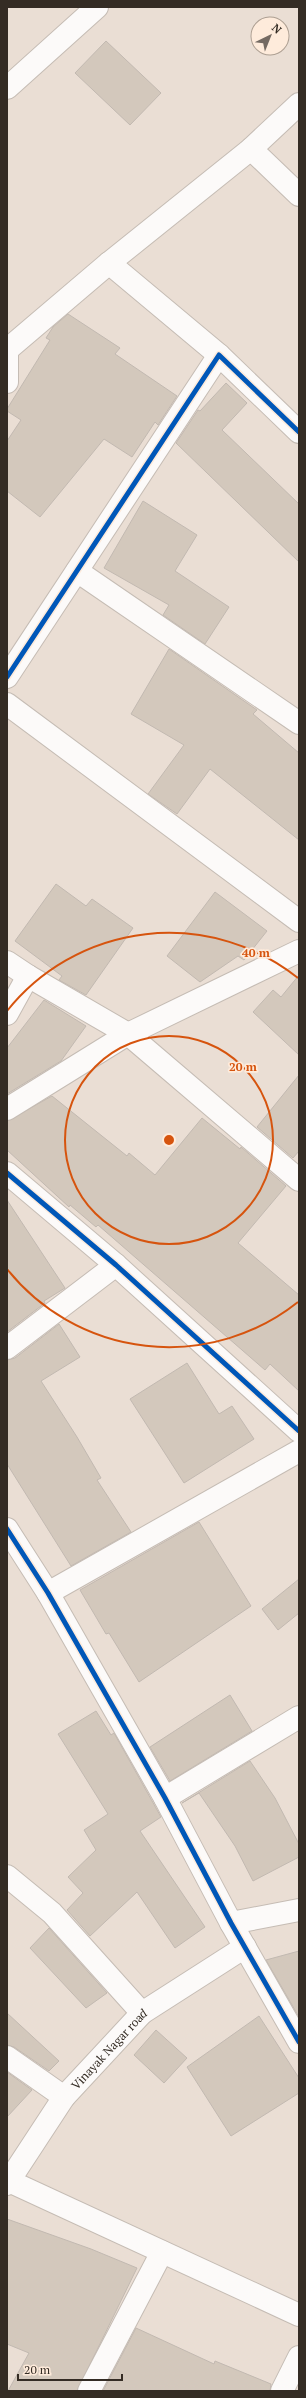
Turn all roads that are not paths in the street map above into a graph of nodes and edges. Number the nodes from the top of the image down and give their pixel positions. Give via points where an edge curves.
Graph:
1 (97, 7) edge
2 (7, 88) edge
3 (299, 104) edge
4 (251, 149) junction
5 (299, 195) edge
6 (109, 263) junction
7 (8, 348) edge
8 (219, 355) junction
9 (7, 382) edge
10 (299, 432) edge
11 (77, 571) junction
12 (7, 677) edge
13 (7, 704) edge
14 (299, 723) edge
15 (299, 921) edge
16 (299, 951) edge
17 (7, 962) edge
18 (28, 976) junction
19 (7, 1014) edge
20 (128, 1034) junction
21 (7, 1109) edge
22 (7, 1173) edge
23 (299, 1180) edge
24 (116, 1265) junction
25 (7, 1348) edge
26 (299, 1431) edge
27 (299, 1451) edge
28 (7, 1529) edge
29 (48, 1593) junction
30 (299, 1717) edge
31 (165, 1798) junction
32 (7, 1876) edge
33 (299, 1910) edge
34 (231, 1923) junction
35 (245, 1947) junction
36 (142, 2013) junction
37 (299, 2042) edge
38 (7, 2057) edge
39 (64, 2097) junction
40 (8, 2183) edge
41 (162, 2252) junction
42 (299, 2315) edge
43 (299, 2357) edge
44 (89, 2391) edge
45 (282, 2391) edge

1 - 2 street
3 - 4 street
4 - 5 street
4 - 6 street
6 - 7 street
6 - 8 street
7 - 9 street
8 - 10 street
8 - 11 street
11 - 12 street
11 - 14 street
13 - 15 street
16 - 20 street
17 - 18 street
18 - 19 street
18 - 20 street
20 - 21 street
20 - 23 street
22 - 24 street
24 - 25 street
24 - 26 street
27 - 29 street
28 - 29 street
29 - 31 street
30 - 31 street
31 - 34 street
32 - 36 street via 52,1913
33 - 34 street
34 - 35 street
35 - 36 street, Vinayak Nagar road
35 - 37 street
36 - 39 street, Vinayak Nagar road
38 - 39 street
39 - 40 street, Vinayak Nagar road
40 - 41 street
41 - 42 street
41 - 44 street
43 - 45 street

